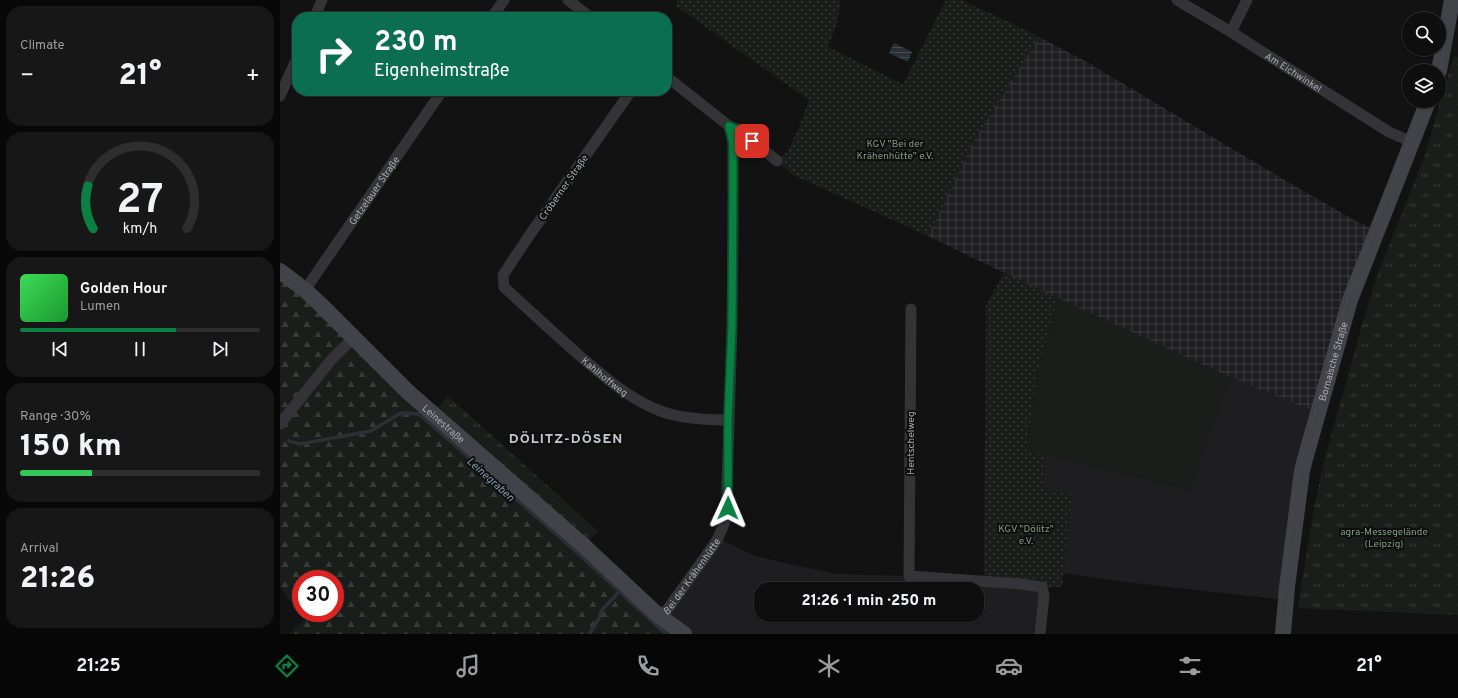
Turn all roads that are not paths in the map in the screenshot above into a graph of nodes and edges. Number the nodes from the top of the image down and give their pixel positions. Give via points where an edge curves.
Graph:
1 (322, 0) edge
2 (504, 0) edge
3 (568, 0) edge
4 (1177, 0) edge
5 (1247, 0) edge
6 (1452, 0) edge
7 (317, 12) edge
8 (496, 12) edge
9 (584, 12) edge
10 (1231, 32) junction
11 (1441, 64) edge
12 (292, 69) edge
13 (672, 81) edge
14 (280, 96) edge
15 (439, 96) edge
16 (627, 96) edge
17 (1425, 108) edge
18 (729, 126) junction
19 (1412, 142) junction
20 (778, 161) dead end
21 (280, 271) edge
22 (504, 286) joint
23 (305, 290) junction
24 (911, 309) dead end
25 (354, 337) junction
26 (728, 420) junction
27 (280, 424) edge
28 (659, 616) junction
29 (684, 634) edge
30 (1040, 634) edge
31 (1282, 634) edge

1 - 7 street
2 - 8 street
3 - 9 street
4 - 10 street, Am Eichwinkel
5 - 10 street
6 - 11 main road
10 - 19 street, Am Eichwinkel via 1390,132
12 - 14 street
13 - 18 street
15 - 23 street, Getzelauer Straße
16 - 22 street, Cröberner Straße via 503,275
17 - 19 main road, Bornaische Straße
18 - 20 street via 742,132
18 - 26 street, Bei der Krähenhütte via 733,151 732,326
19 - 31 main road, Bornaische Straße via 1350,300 1304,459
21 - 23 main road, Leinestraße
22 - 26 street, Kahlhoffweg via 554,333 628,395 664,412 686,418
23 - 25 main road, Leinestraße
24 - 30 street, Hentschelweg via 909,576 1042,587 1044,596
25 - 27 street via 331,360
25 - 28 main road, Leinestraße via 407,391 584,546
26 - 28 street, Bei der Krähenhütte via 728,508 724,524 713,546 667,610
28 - 29 main road, Leinestraße

